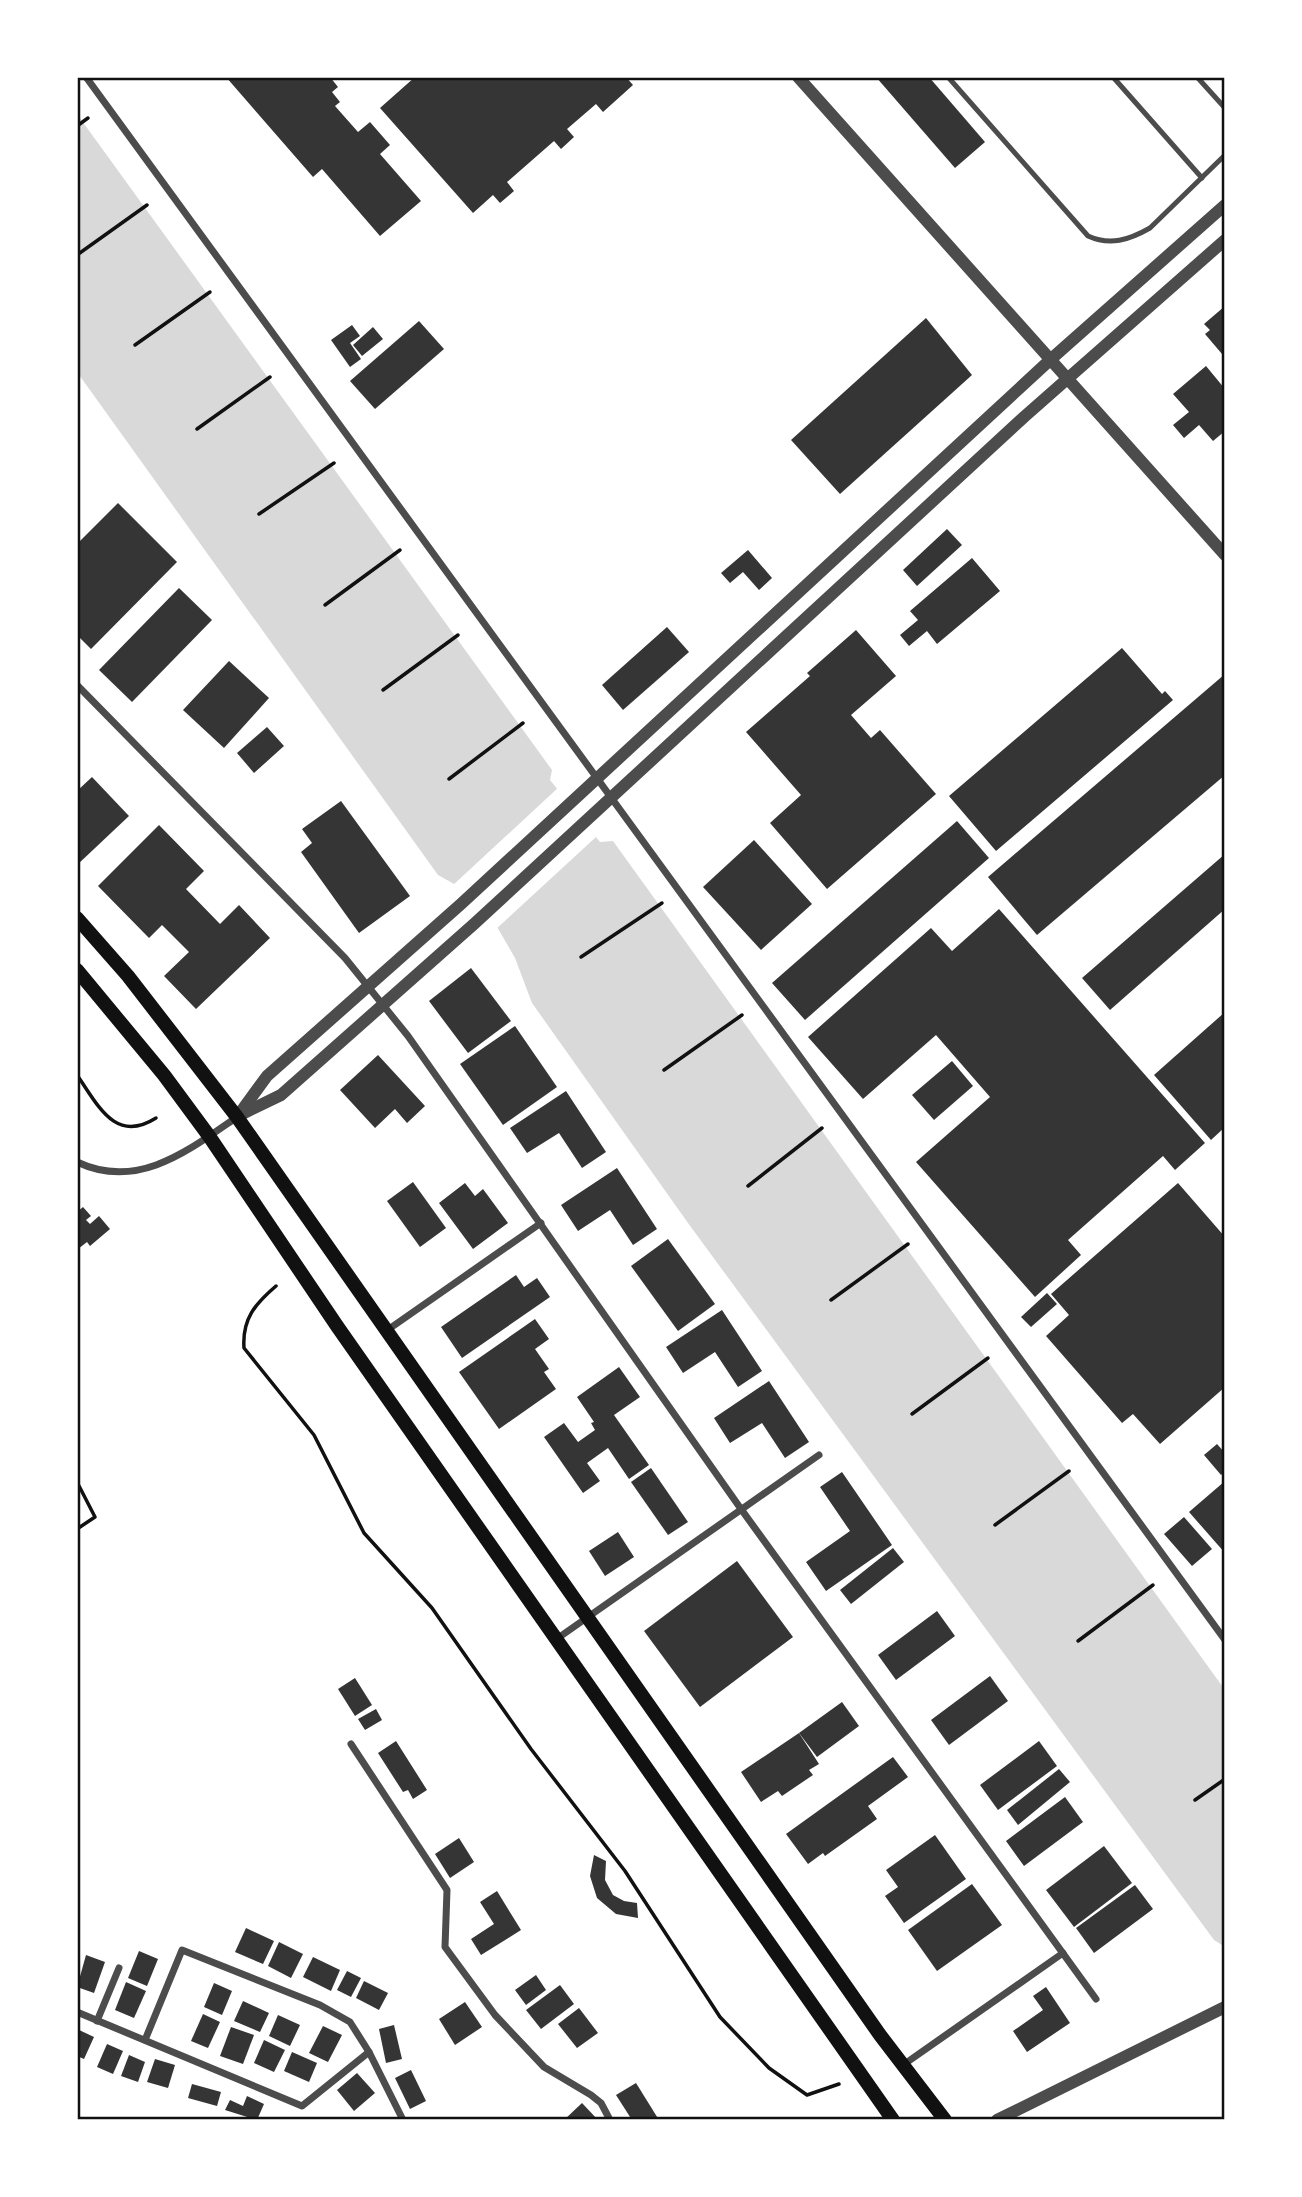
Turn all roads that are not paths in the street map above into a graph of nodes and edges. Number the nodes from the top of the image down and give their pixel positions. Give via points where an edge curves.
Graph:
1 (86, 77) edge
2 (798, 77) edge
3 (948, 77) edge
4 (1113, 77) edge
5 (1197, 77) edge
6 (1225, 108) edge
7 (1225, 155) edge
8 (1202, 178) junction
9 (1225, 205) edge
10 (1225, 240) edge
11 (1050, 360) junction
12 (1068, 379) junction
13 (1225, 555) edge
14 (77, 685) edge
15 (598, 777) junction
16 (612, 798) junction
17 (77, 918) edge
18 (77, 970) edge
19 (368, 987) junction
20 (382, 1004) junction
21 (237, 1116) junction
22 (209, 1136) junction
23 (77, 1162) edge
24 (541, 1223) junction
25 (386, 1331) junction
26 (819, 1455) dead end
27 (741, 1509) junction
28 (589, 1617) junction
29 (558, 1638) junction
30 (1225, 1640) edge
31 (351, 1744) dead end
32 (1063, 1953) junction
33 (119, 1968) dead end
34 (1096, 1999) dead end
35 (1225, 2007) edge
36 (77, 2012) edge
37 (97, 2021) junction
38 (145, 2040) junction
39 (369, 2052) junction
40 (903, 2065) junction
41 (403, 2120) edge
42 (610, 2120) edge
43 (893, 2120) edge
44 (945, 2120) edge
45 (997, 2120) edge

1 - 15 street
2 - 11 street
3 - 8 lane via 1088,236 1102,242 1134,237 1150,228
4 - 8 lane
5 - 6 lane
7 - 8 lane
9 - 11 street
10 - 12 street
11 - 12 street
11 - 15 street
12 - 13 street
12 - 16 street
14 - 19 street via 345,958
15 - 16 street
15 - 19 street
16 - 20 street
16 - 30 street
17 - 21 main road
18 - 22 main road
19 - 20 street
19 - 21 street via 267,1076
20 - 21 street via 281,1096
20 - 24 street
21 - 22 street
21 - 25 main road
22 - 23 street via 182,1156 156,1166 113,1171
22 - 29 main road
24 - 25 street
24 - 27 street
25 - 28 main road
26 - 27 street
27 - 28 street
27 - 32 street
28 - 29 street
28 - 40 main road
29 - 43 main road
31 - 42 street via 447,1889 445,1947 495,2015 544,2067 601,2103
32 - 34 street
32 - 40 street
33 - 37 street
35 - 45 street
36 - 37 street
37 - 38 street
38 - 39 street via 302,2106
38 - 39 street via 182,1950 320,2005 350,2022
39 - 41 street
40 - 44 main road

